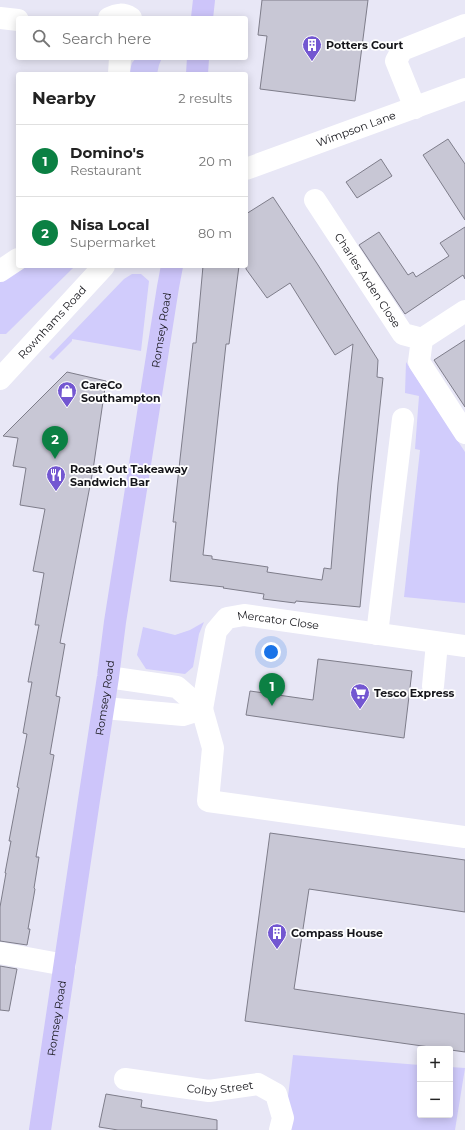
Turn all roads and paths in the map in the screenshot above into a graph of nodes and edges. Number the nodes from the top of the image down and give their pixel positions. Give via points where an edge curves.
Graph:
1 (204, 0) edge
2 (114, 16) edge
3 (126, 16) edge
4 (202, 16) edge
5 (0, 18) edge
6 (16, 20) edge
7 (465, 25) edge
8 (120, 60) edge
9 (198, 60) edge
10 (119, 72) edge
11 (197, 72) edge
12 (464, 93) edge
13 (415, 108) junction
14 (248, 168) edge
15 (315, 200) dead end
16 (16, 261) edge
17 (102, 268) edge
18 (172, 268) edge
19 (0, 271) edge
20 (465, 310) edge
21 (422, 339) junction
22 (8, 363) edge
23 (0, 378) edge
24 (403, 419) dead end
25 (465, 433) edge
26 (377, 634) junction
27 (437, 643) junction
28 (465, 646) edge
29 (108, 677) junction
30 (433, 686) dead end
31 (104, 708) junction
32 (202, 709) junction
33 (465, 837) edge
34 (0, 953) edge
35 (65, 965) junction
36 (125, 1078) dead end
37 (40, 1130) edge
38 (280, 1130) edge

1 - 4 main road
2 - 3 street
5 - 6 street
7 - 13 street via 402,50 396,61
8 - 10 street
9 - 11 main road
12 - 13 street, Wimpson Lane
13 - 14 street, Wimpson Lane
15 - 21 street, Charles Arden Close via 403,334
16 - 19 street
17 - 22 street, Rownhams Road
18 - 29 main road, Romsey Road
20 - 21 street
21 - 25 street via 419,362
22 - 23 street, Rownhams Road
24 - 26 street
26 - 27 street, Mercator Close
26 - 32 street, Mercator Close via 244,615 227,618 216,631
27 - 28 street, Mercator Close
27 - 30 street
29 - 31 main road, Romsey Road
29 - 32 street via 177,687
31 - 32 street via 183,715
31 - 35 main road, Romsey Road
32 - 33 street via 213,748 208,801
34 - 35 street
35 - 37 main road, Romsey Road
36 - 38 street, Colby Street via 209,1091 258,1084 276,1094 282,1118

